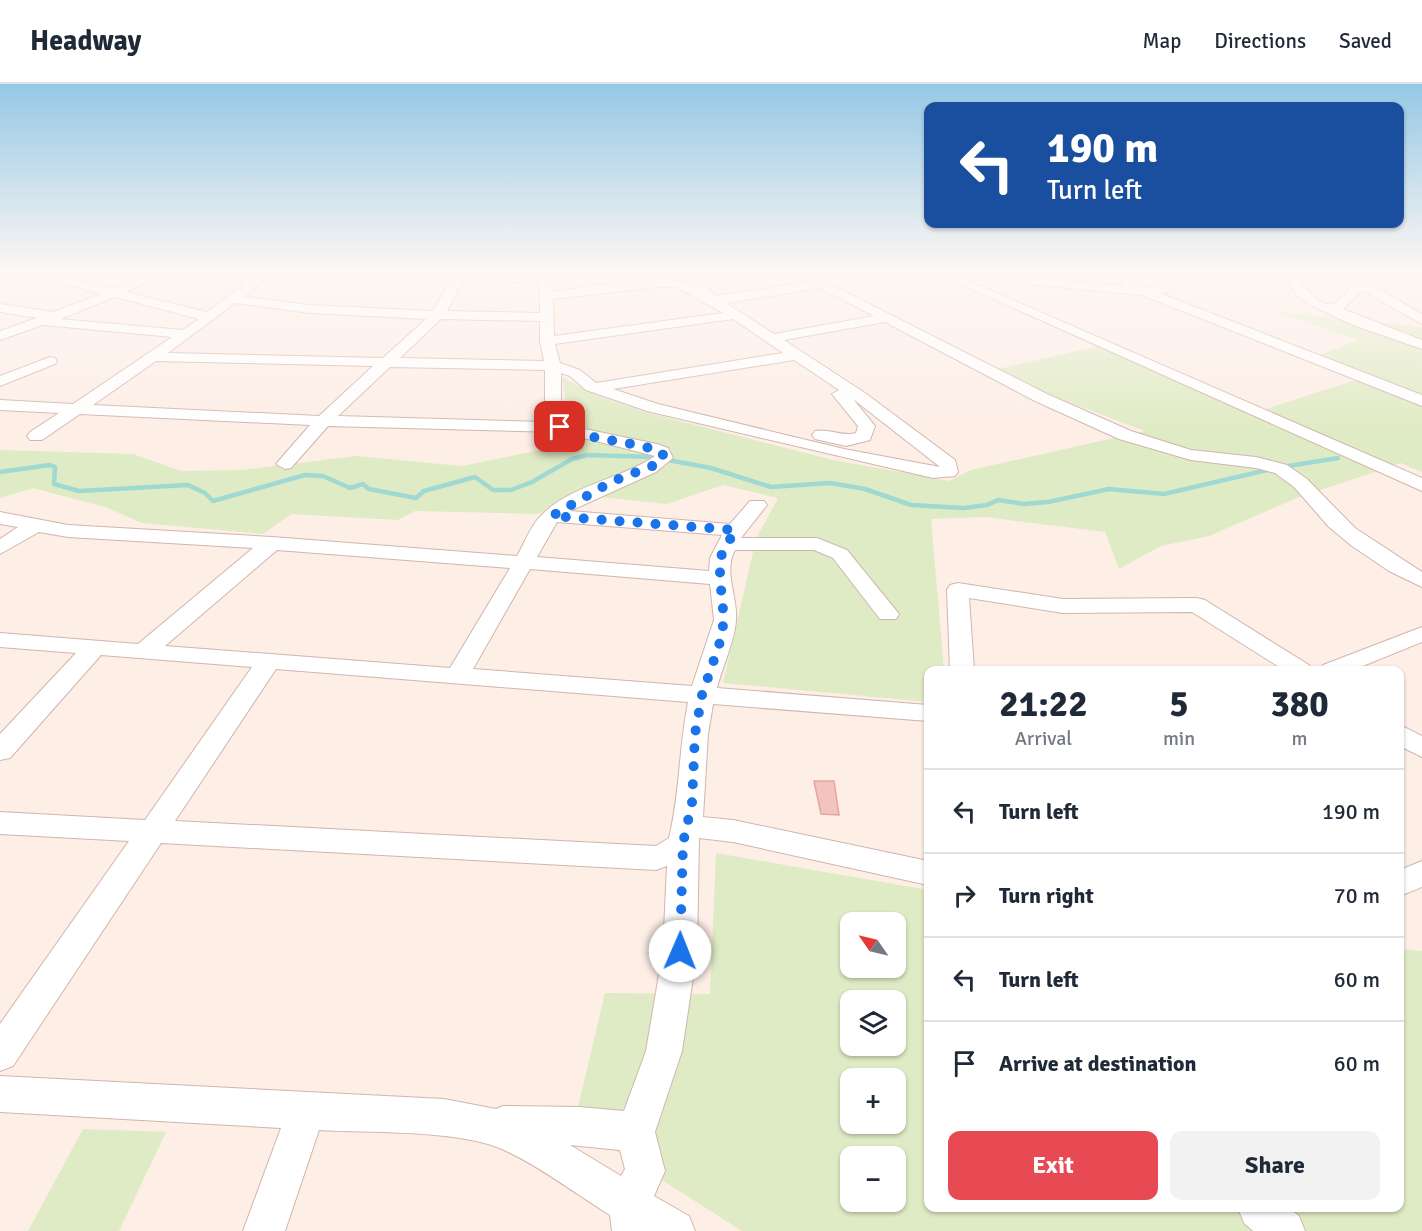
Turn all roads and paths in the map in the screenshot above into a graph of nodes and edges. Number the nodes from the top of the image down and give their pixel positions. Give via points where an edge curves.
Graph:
1 (31, 325) edge
2 (62, 325) edge
3 (199, 325) edge
4 (428, 325) edge
5 (547, 325) edge
6 (666, 325) edge
7 (748, 325) edge
8 (847, 325) edge
9 (902, 325) edge
10 (1057, 325) edge
11 (1223, 325) edge
12 (1365, 325) edge
13 (0, 336) edge
14 (181, 337) junction
15 (769, 339) junction
16 (547, 341) junction
17 (1422, 345) edge
18 (796, 355) junction
19 (152, 357) junction
20 (50, 360) dead end
21 (281, 361) junction
22 (388, 361) junction
23 (553, 366) junction
24 (825, 376) junction
25 (0, 381) edge
26 (592, 387) junction
27 (633, 401) junction
28 (1422, 401) edge
29 (0, 405) edge
30 (75, 409) junction
31 (323, 421) junction
32 (560, 427) junction
33 (36, 436) dead end
34 (285, 464) dead end
35 (1422, 485) edge
36 (757, 505) dead end
37 (552, 516) junction
38 (0, 518) edge
39 (36, 525) junction
40 (731, 537) junction
41 (272, 543) junction
42 (0, 548) edge
43 (523, 562) junction
44 (720, 578) junction
45 (1422, 581) edge
46 (888, 614) dead end
47 (1422, 634) edge
48 (0, 640) edge
49 (95, 647) junction
50 (144, 651) junction
51 (269, 661) junction
52 (962, 666) edge
53 (1294, 666) edge
54 (1342, 666) edge
55 (457, 676) junction
56 (702, 695) junction
57 (924, 713) edge
58 (1404, 737) edge
59 (1422, 748) edge
60 (0, 751) edge
61 (0, 823) edge
62 (153, 831) junction
63 (685, 835) junction
64 (924, 872) edge
65 (1422, 873) edge
66 (1404, 882) edge
67 (0, 1054) edge
68 (0, 1094) edge
69 (307, 1110) junction
70 (488, 1125) junction
71 (636, 1132) junction
72 (1263, 1212) edge
73 (631, 1217) edge
74 (264, 1231) edge
75 (674, 1231) edge
76 (1284, 1231) edge

1 - 13 street
2 - 14 street
3 - 14 street
4 - 22 street
5 - 16 street
6 - 16 street
7 - 15 street
8 - 15 street
9 - 45 street via 972,363 1128,436 1213,459 1279,468 1302,483 1350,534
10 - 35 street
11 - 28 street
12 - 17 street
14 - 19 street
14 - 21 street
15 - 18 street
16 - 23 street
18 - 24 street
18 - 26 street
19 - 21 street
19 - 30 street
20 - 25 street
21 - 22 street
22 - 23 street
22 - 31 street
23 - 26 street via 575,373
23 - 32 street via 554,421
24 - 27 street via 867,426 864,436 846,441
24 - 27 street via 859,396 940,457 949,464 949,472 933,473 844,454
26 - 27 street
29 - 30 street
30 - 31 street
30 - 33 street
31 - 32 street
31 - 34 street
32 - 37 street via 585,436 651,448 662,452 664,458 611,482
36 - 40 street
37 - 40 street
37 - 43 street via 540,527
38 - 39 street
39 - 41 street via 68,531
39 - 42 street
40 - 44 street via 720,558
40 - 46 street via 817,544 840,554
41 - 43 street
41 - 50 street
43 - 44 street
43 - 55 street
44 - 56 street via 724,620
47 - 54 street
48 - 49 street
49 - 50 street
49 - 60 street
50 - 51 street
51 - 55 street
51 - 62 street
52 - 53 street via 958,590 1063,606 1197,605
55 - 56 street
56 - 57 street
56 - 63 street via 695,734 692,803
58 - 59 street
61 - 62 street
62 - 63 street via 656,858 672,853
62 - 67 street
63 - 64 street via 733,831
63 - 71 street via 680,951 664,1051
65 - 66 street
68 - 69 street
69 - 70 street via 444,1118
69 - 74 street
70 - 71 street via 580,1126
70 - 73 street via 523,1139
71 - 73 street via 645,1171
72 - 76 street
73 - 75 street

